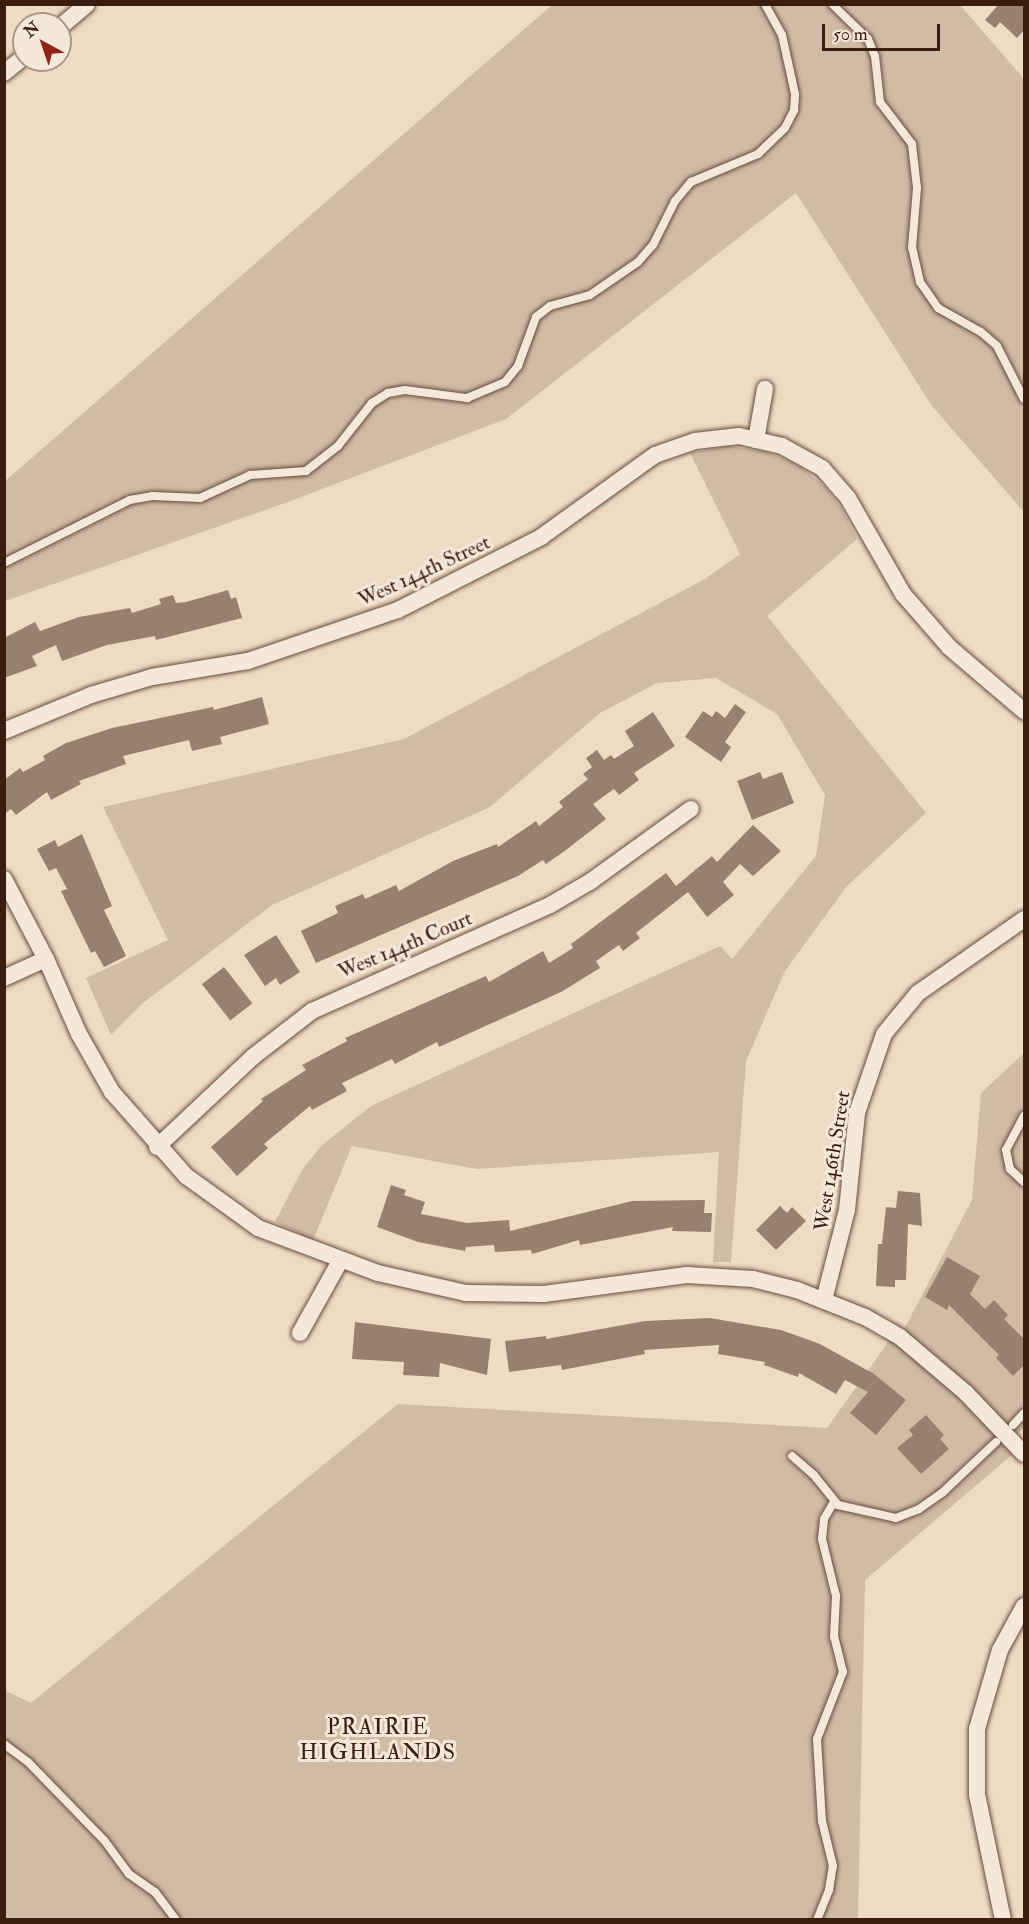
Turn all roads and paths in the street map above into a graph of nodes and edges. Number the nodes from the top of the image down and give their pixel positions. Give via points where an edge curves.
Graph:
1 (87, 4) edge
2 (765, 4) edge
3 (832, 4) edge
4 (72, 17) edge
5 (765, 389) dead end
6 (1024, 399) edge
7 (756, 440) junction
8 (4, 563) edge
9 (1024, 711) edge
10 (4, 731) edge
11 (691, 809) dead end
12 (4, 879) edge
13 (1024, 919) edge
14 (46, 959) junction
15 (4, 978) edge
16 (1024, 1116) edge
17 (157, 1147) junction
18 (1024, 1182) edge
19 (340, 1261) junction
20 (824, 1300) junction
21 (300, 1333) dead end
22 (1024, 1413) edge
23 (1013, 1425) dead end
24 (996, 1442) dead end
25 (1024, 1454) edge
26 (792, 1456) dead end
27 (834, 1502) junction
28 (1024, 1606) edge
29 (4, 1744) edge
30 (176, 1920) edge
31 (817, 1920) edge
32 (1003, 1920) edge

1 - 4 street
2 - 8 lane via 782,35 795,94 794,110 785,128 758,154 691,182 675,201 654,244 638,262 590,295 550,306 536,317 518,366 505,382 467,398 405,390 388,393 372,403 338,446 306,471 250,475 200,498 152,496 130,500
3 - 6 lane via 868,39 875,56 880,102 912,144 917,188 912,247 920,282 938,308 981,332 997,346
5 - 7 street
7 - 9 street, West 144th Street via 782,446 822,468 848,498 903,594 949,647
7 - 10 street, West 144th Street via 739,436 694,441 655,455 541,537 398,610 280,652 152,676 91,695
11 - 17 street, West 144th Court via 591,881 550,905 312,1011 254,1056
12 - 14 street
13 - 20 street, West 146th Street via 918,993 884,1034 857,1113 847,1210
14 - 15 street
14 - 17 street via 95,1065
16 - 18 lane via 1006,1150 1010,1169
17 - 19 street via 232,1213 282,1239
19 - 20 street via 410,1282 494,1296 544,1294 663,1275 710,1275 774,1283
19 - 21 street
20 - 25 street via 865,1317 910,1345 966,1393
22 - 23 lane
24 - 27 lane via 943,1492 908,1515 884,1517
26 - 27 lane via 813,1474
27 - 31 lane via 825,1519 822,1539 836,1596 834,1637 843,1672 817,1739 822,1821 833,1866
28 - 32 street via 991,1674 983,1699 976,1752 977,1795
29 - 30 lane via 29,1763 104,1840 129,1874 155,1892

